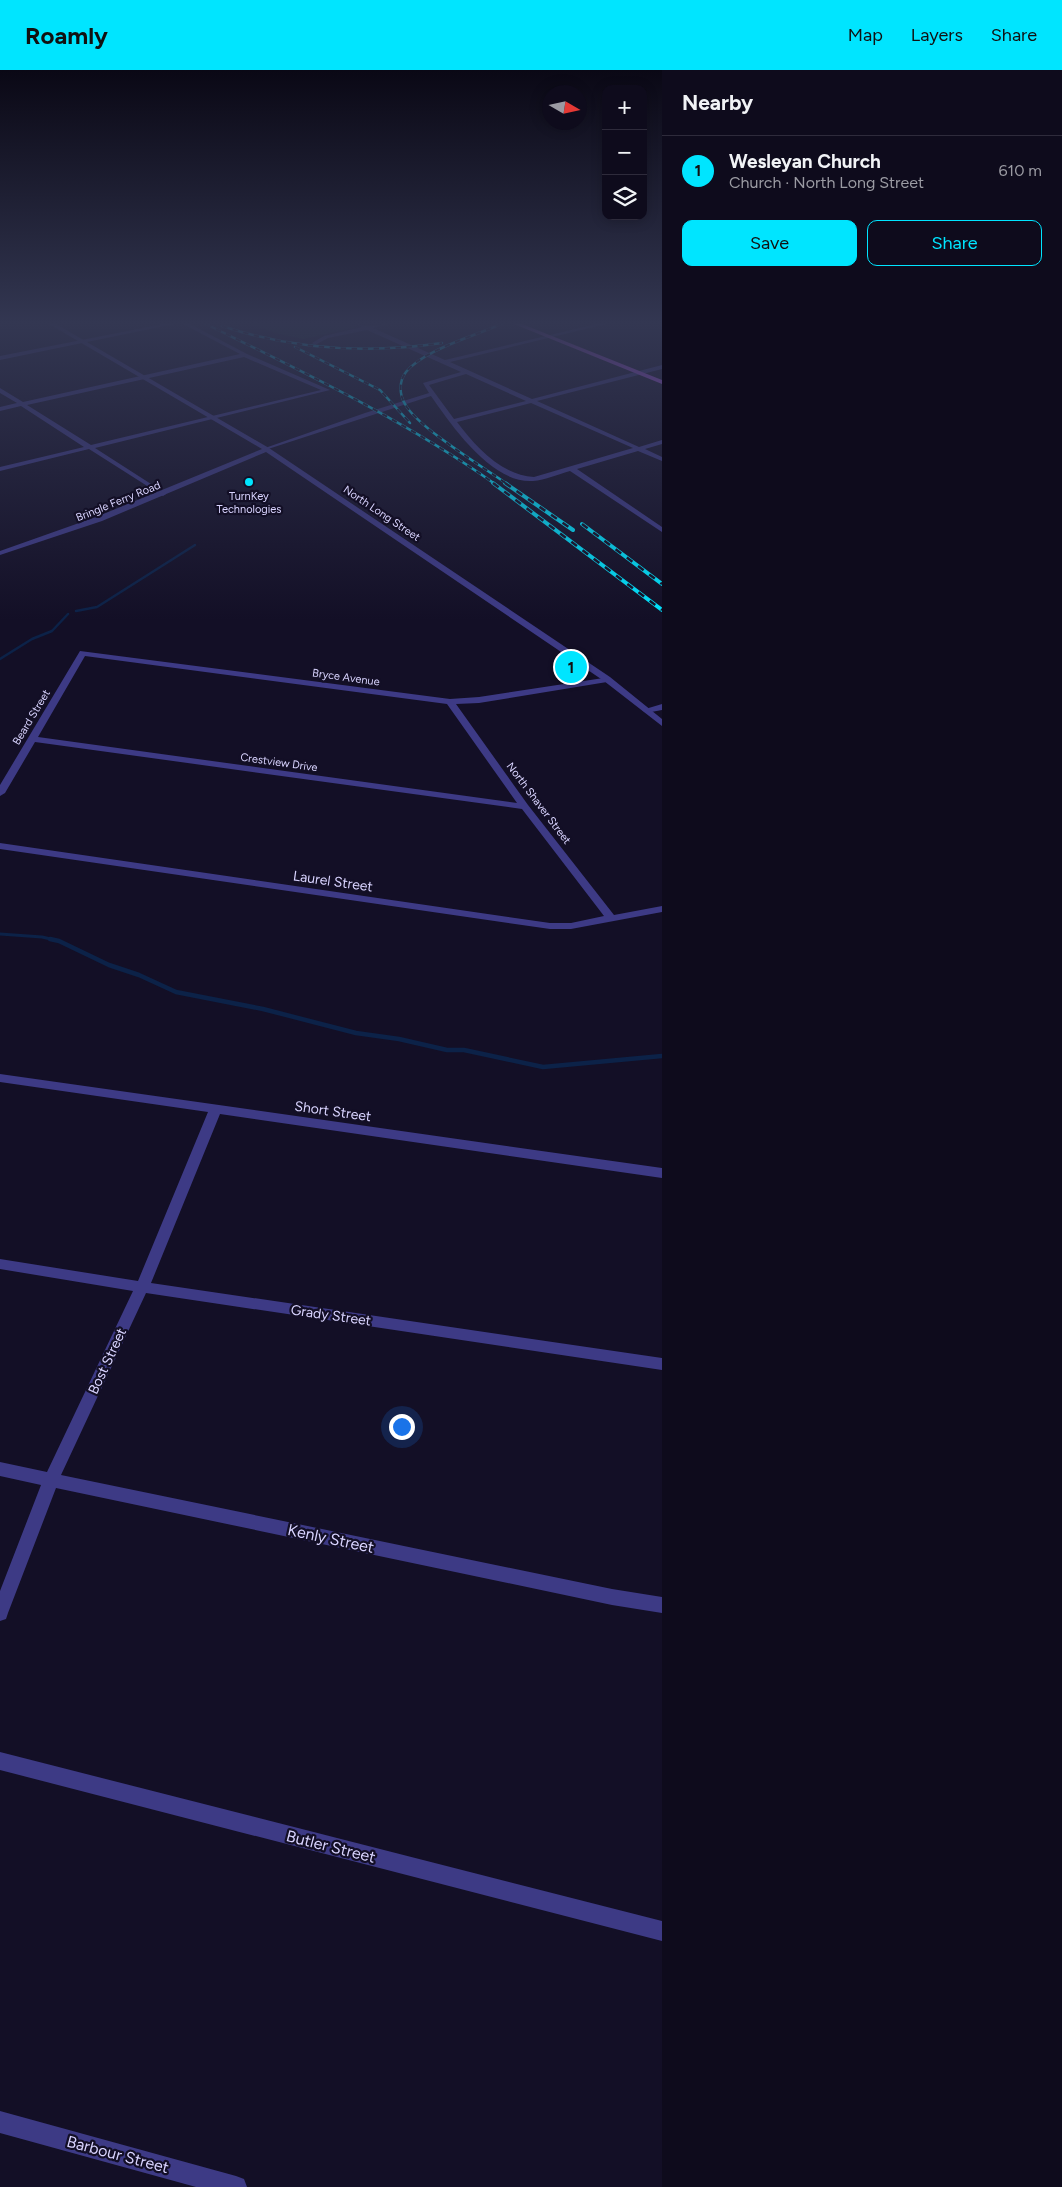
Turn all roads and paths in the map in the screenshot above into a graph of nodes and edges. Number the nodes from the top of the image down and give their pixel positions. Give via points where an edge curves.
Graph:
1 (52, 423) edge
2 (192, 423) edge
3 (225, 423) edge
4 (343, 423) edge
5 (455, 423) edge
6 (582, 423) edge
7 (662, 442) edge
8 (90, 447) junction
9 (268, 449) junction
10 (639, 449) junction
11 (662, 458) edge
12 (0, 468) edge
13 (571, 468) junction
14 (163, 494) junction
15 (662, 530) edge
16 (0, 553) edge
17 (83, 653) joint
18 (607, 679) junction
19 (450, 702) junction
20 (662, 707) edge
21 (646, 710) junction
22 (662, 723) edge
23 (31, 739) junction
24 (0, 793) edge
25 (525, 807) junction
26 (0, 846) edge
27 (662, 908) edge
28 (611, 918) junction
29 (0, 1078) edge
30 (216, 1109) junction
31 (662, 1173) edge
32 (0, 1264) edge
33 (142, 1287) junction
34 (662, 1364) edge
35 (0, 1469) edge
36 (52, 1479) junction
37 (662, 1605) edge
38 (0, 1613) edge
39 (0, 1761) edge
40 (662, 1930) edge
41 (0, 2122) edge
42 (236, 2187) edge

1 - 8 street
2 - 8 street
3 - 9 street, North Long Street
4 - 9 street, Bringle Ferry Road
5 - 13 street via 478,450 522,480
6 - 10 street
7 - 10 street
8 - 12 street
8 - 14 street
9 - 14 street, Bringle Ferry Road
9 - 18 street, North Long Street
10 - 11 street
10 - 13 street
13 - 15 street
14 - 16 street, Bringle Ferry Road
17 - 19 street, Bryce Avenue
17 - 23 street, Beard Street
18 - 19 street, Bryce Avenue
18 - 21 street, North Long Street
19 - 25 street, North Shaver Street
20 - 21 street
21 - 22 street, North Long Street
23 - 24 street, Beard Street
23 - 25 street, Crestview Drive
25 - 28 street, North Shaver Street
26 - 28 street, Laurel Street via 550,926 571,926
27 - 28 street, Laurel Street
29 - 30 street, Short Street
30 - 31 street, Short Street
30 - 33 street, Bost Street
32 - 33 street, Grady Street
33 - 34 street, Grady Street
33 - 36 street, Bost Street
35 - 36 street, Kenly Street
36 - 37 street, Kenly Street
36 - 38 street, Bost Street
39 - 40 street, Butler Street
41 - 42 street, Barbour Street

